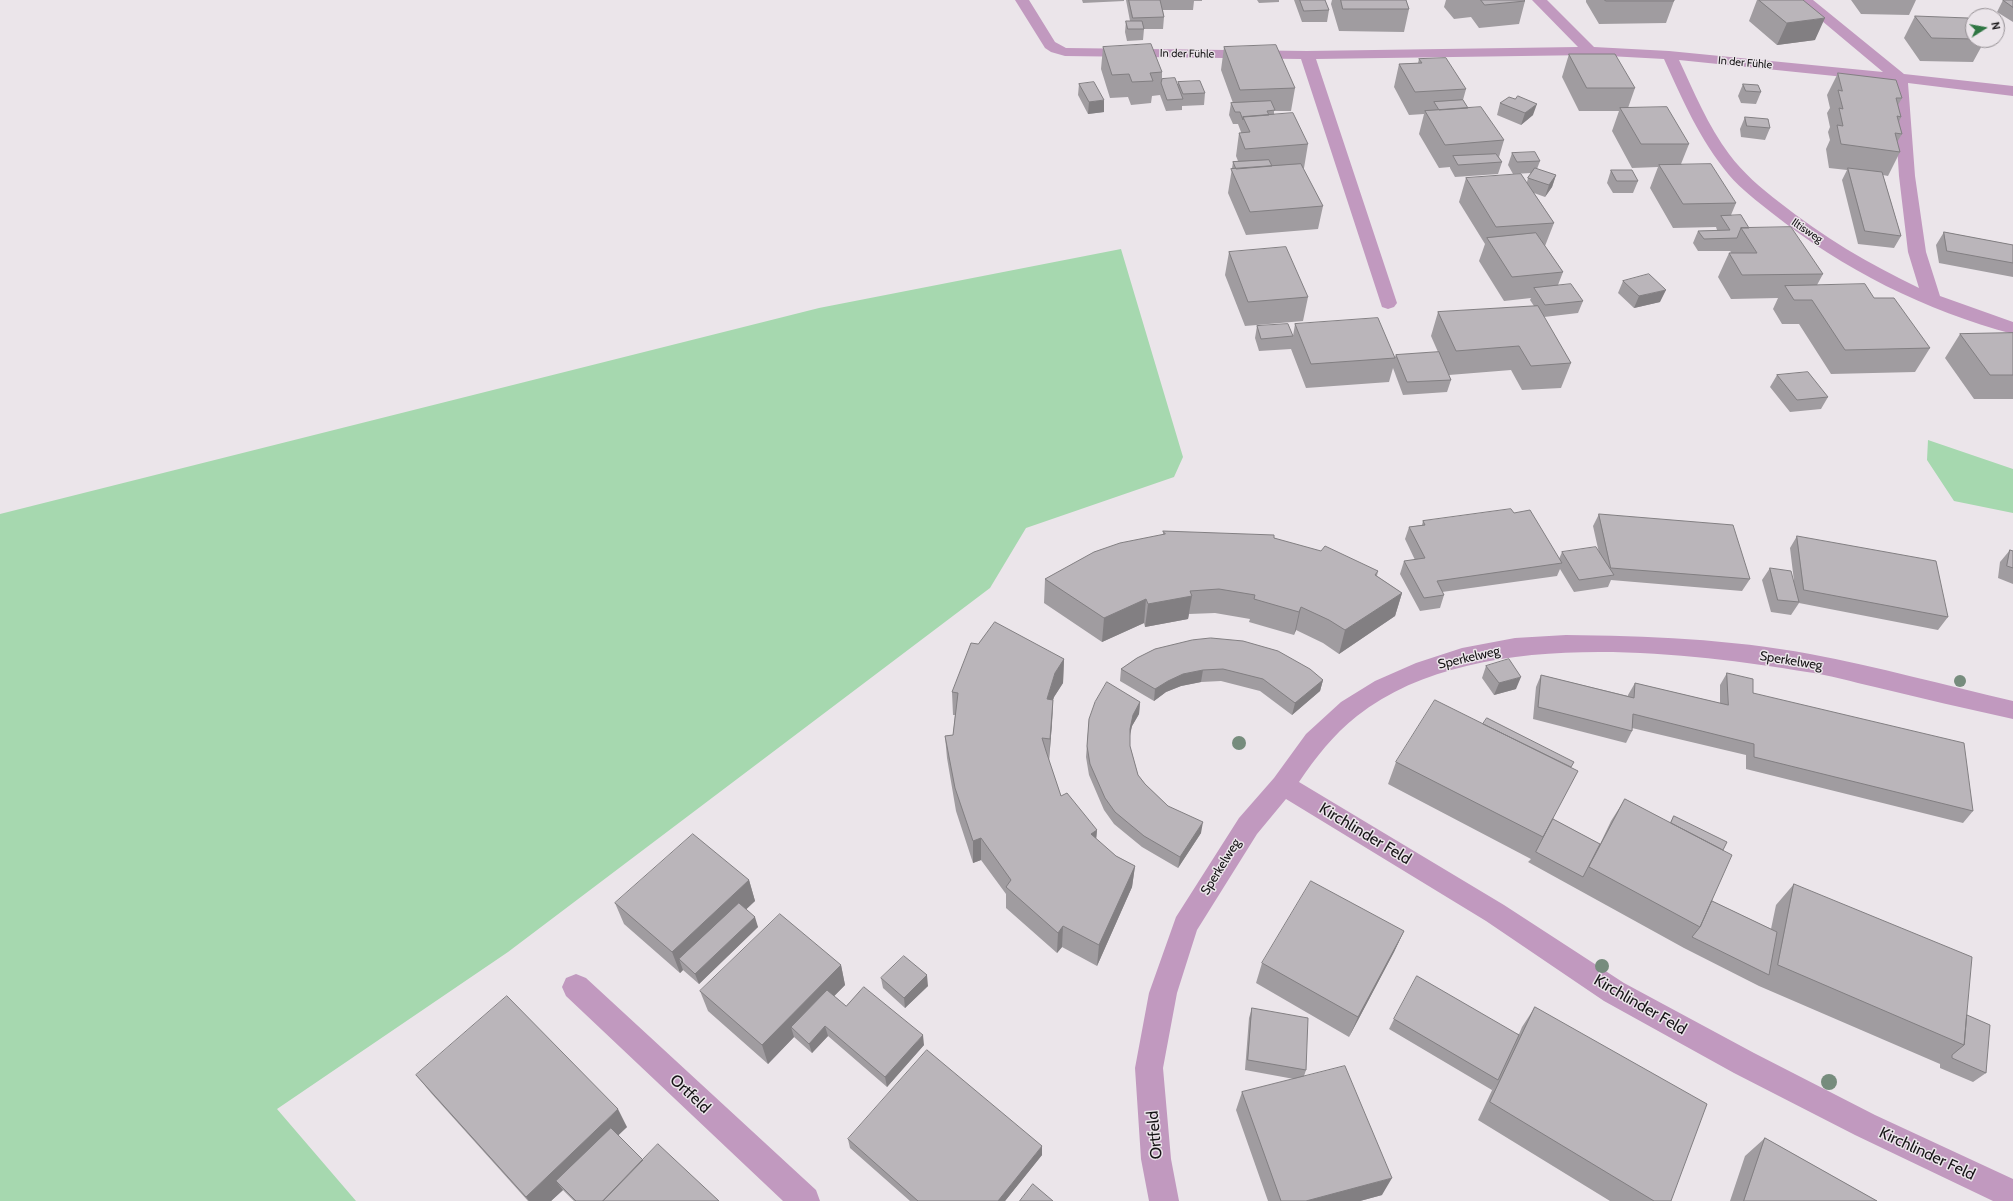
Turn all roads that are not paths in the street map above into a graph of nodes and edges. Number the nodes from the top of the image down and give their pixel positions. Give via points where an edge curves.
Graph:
1 (1022, 0) edge
2 (1539, 0) edge
3 (1804, 0) edge
4 (1590, 50) junction
5 (1307, 55) junction
6 (1669, 55) junction
7 (1900, 78) junction
8 (2013, 91) edge
9 (1932, 300) junction
10 (1388, 303) dead end
11 (2013, 328) edge
12 (2013, 710) edge
13 (1283, 785) junction
14 (576, 987) dead end
15 (1149, 1068) joint
16 (2013, 1195) edge
17 (805, 1201) edge
18 (1164, 1201) edge

1 - 5 street, In der Fühle via 1050,45 1065,52
2 - 4 street
3 - 7 street
4 - 5 street, In der Fühle
4 - 6 street, In der Fühle
5 - 10 street
6 - 7 street, In der Fühle
6 - 9 street, Iltisweg via 1697,116 1734,172 1809,234 1889,280
7 - 8 street, In der Fühle
7 - 9 street via 1907,176 1917,252
9 - 11 street, Iltisweg
12 - 13 street, Sperkelweg via 1809,663 1727,652 1644,645 1566,644 1515,647 1462,657 1424,669 1383,688 1349,709 1314,741
13 - 15 street, Sperkelweg via 1248,826 1185,925 1163,993
13 - 16 street, Kirchlinder Feld via 1495,913 1614,992 1864,1125
14 - 17 street, Ortfeld
15 - 18 street, Ortfeld via 1156,1159

